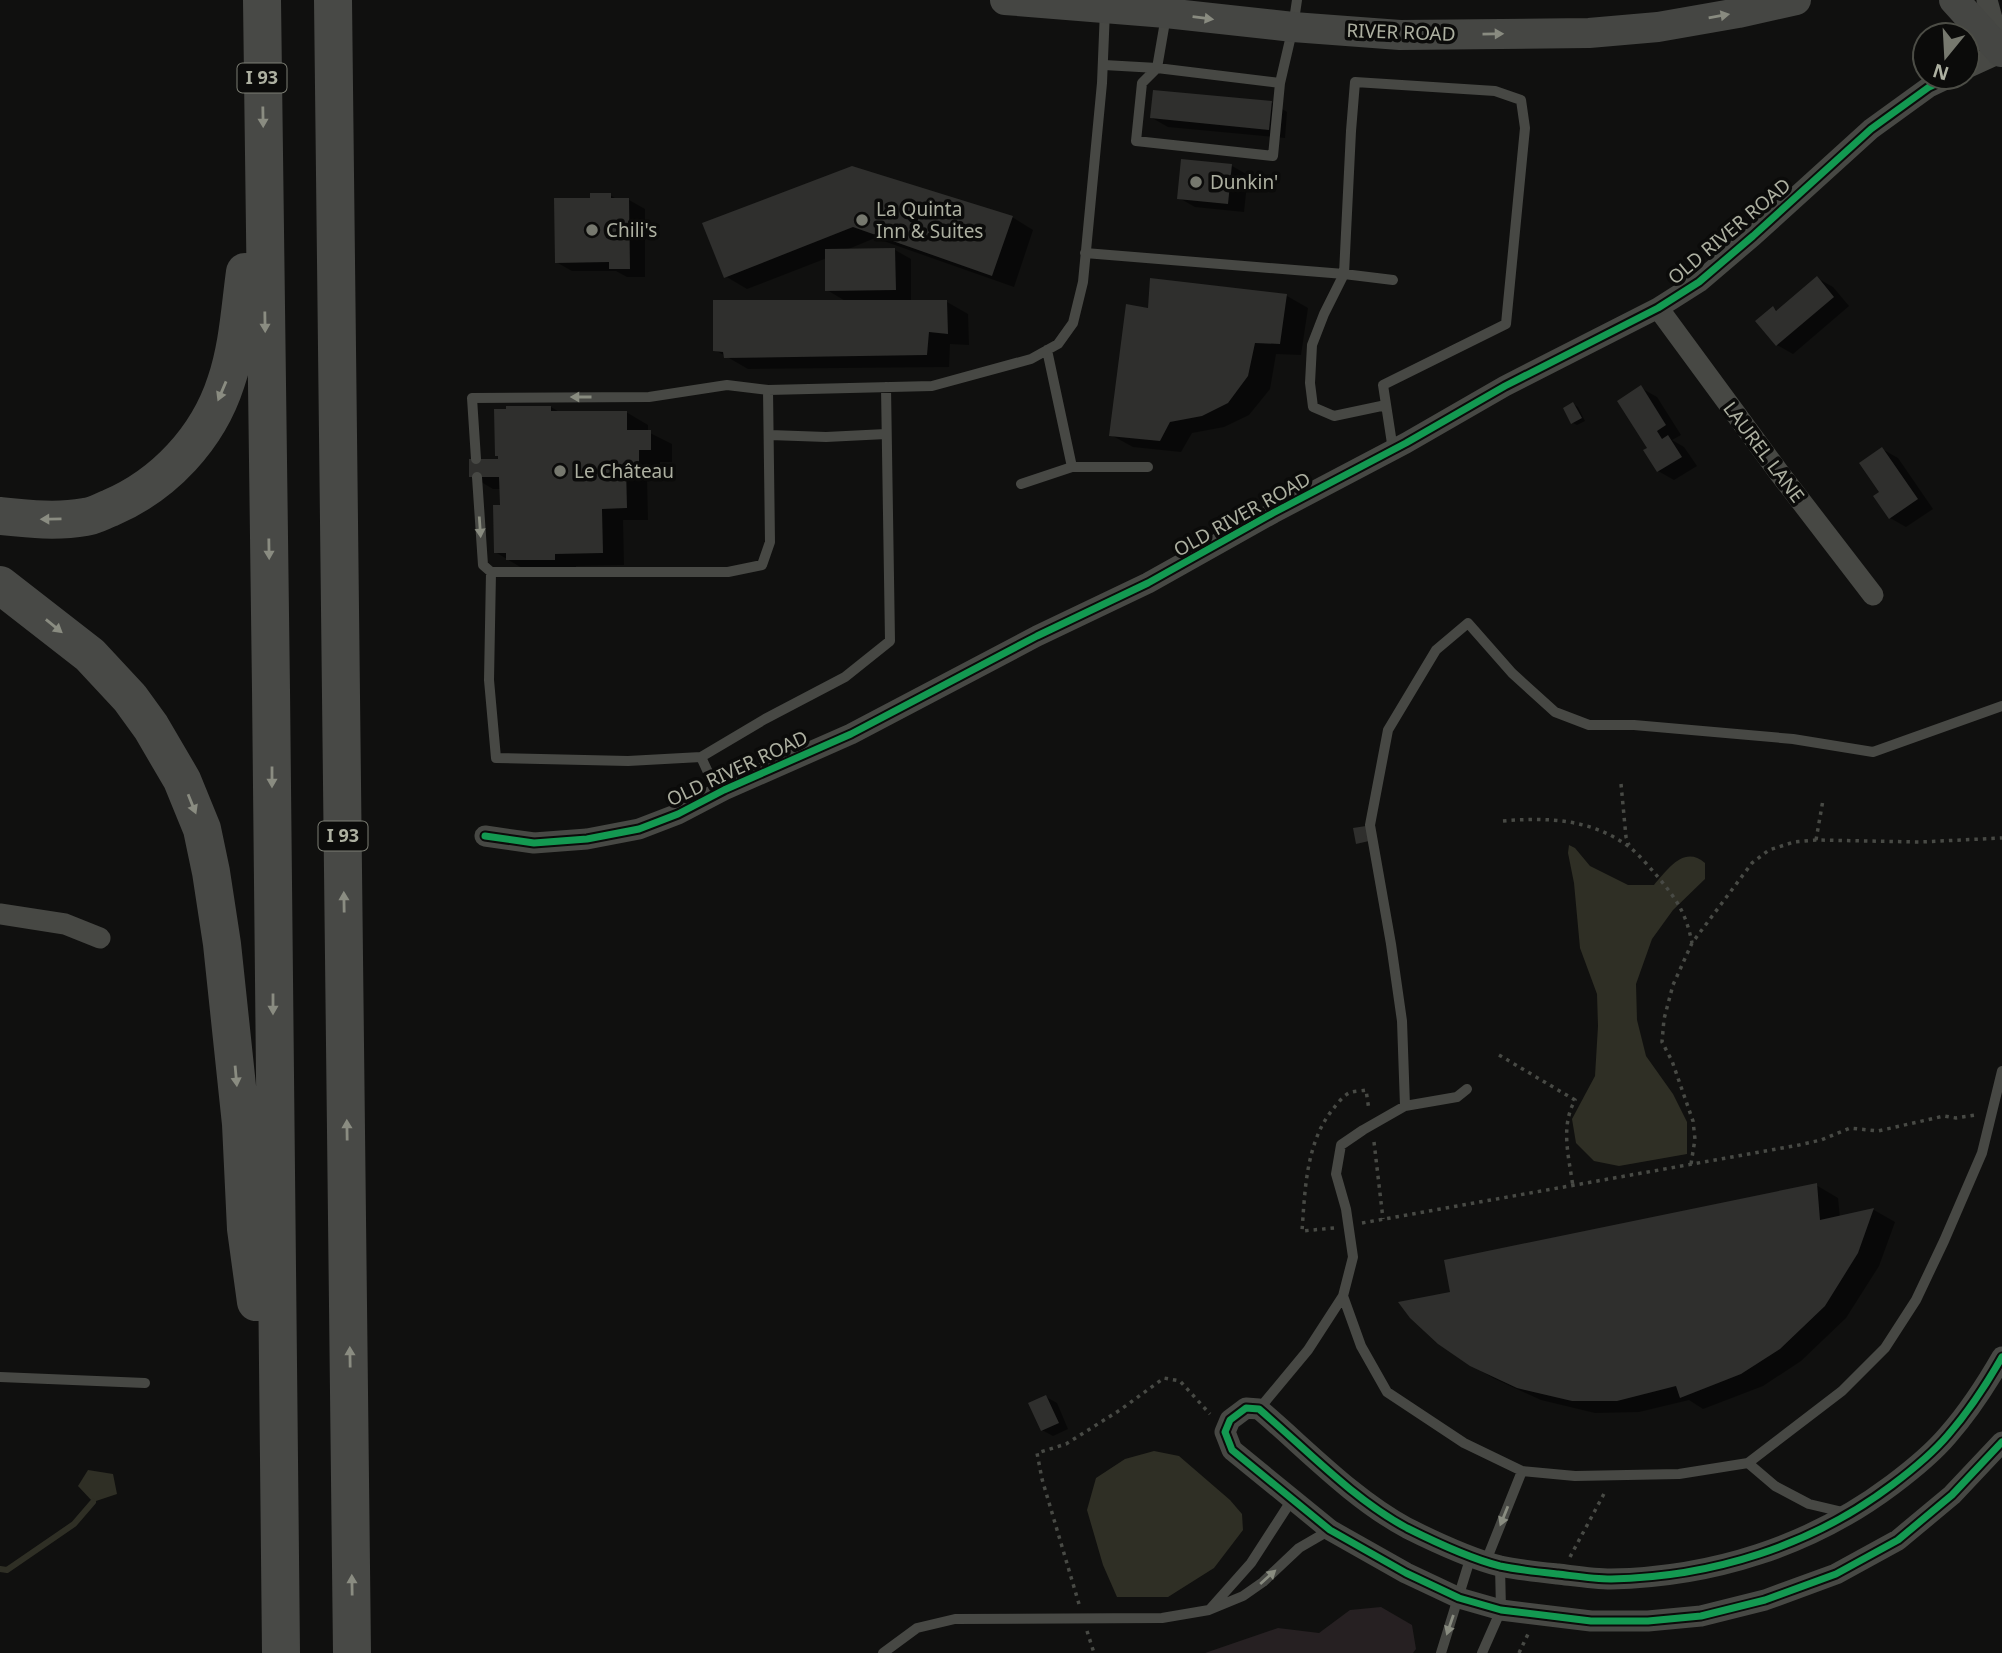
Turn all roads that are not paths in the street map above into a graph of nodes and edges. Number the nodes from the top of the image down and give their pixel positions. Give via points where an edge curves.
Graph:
1 (262, 0) edge
2 (333, 0) edge
3 (1005, 0) edge
4 (1796, 0) edge
5 (1954, 0) edge
6 (1987, 0) edge
7 (1106, 4) edge
8 (1166, 13) junction
9 (1295, 13) edge
10 (2002, 53) edge
11 (1981, 62) edge
12 (1104, 65) junction
13 (1157, 68) junction
14 (1280, 83) junction
15 (1925, 91) edge
16 (263, 155) junction
17 (1085, 253) junction
18 (1344, 274) junction
19 (1393, 281) dead end
20 (1657, 308) junction
21 (1047, 350) junction
22 (886, 387) junction
23 (768, 390) junction
24 (1386, 405) junction
25 (770, 435) junction
26 (886, 435) junction
27 (1393, 450) junction
28 (476, 459) dead end
29 (1072, 467) junction
30 (1149, 467) dead end
31 (477, 477) dead end
32 (1021, 484) dead end
33 (0, 516) edge
34 (491, 572) junction
35 (0, 585) edge
36 (1873, 595) dead end
37 (2002, 706) edge
38 (701, 757) junction
39 (718, 794) junction
40 (485, 836) dead end
41 (0, 914) edge
42 (100, 938) dead end
43 (2002, 1071) edge
44 (1466, 1089) dead end
45 (1405, 1105) junction
46 (1343, 1296) junction
47 (2002, 1357) edge
48 (0, 1377) edge
49 (145, 1383) dead end
50 (1259, 1409) junction
51 (2002, 1442) edge
52 (1748, 1464) junction
53 (1522, 1471) junction
54 (279, 1488) junction
55 (1293, 1499) junction
56 (1849, 1513) junction
57 (1330, 1530) junction
58 (1486, 1561) junction
59 (1459, 1598) junction
60 (1209, 1610) junction
61 (1501, 1610) junction
62 (281, 1653) edge
63 (352, 1653) edge
64 (884, 1653) edge
65 (1440, 1653) edge
66 (1482, 1653) edge

1 -> 16 highway, I 93
63 -> 2 highway, I 93
3 - 7 main road, RIVER ROAD
9 -> 4 main road, RIVER ROAD via 1400,35 1589,33 1658,27
5 - 10 main road
6 - 10 street
7 - 8 main road, RIVER ROAD
7 - 12 lane
8 -> 9 main road, RIVER ROAD
8 - 13 lane
9 - 14 lane
10 - 11 street
12 - 13 lane
12 - 17 lane
13 - 14 lane
13 - 14 lane via 1142,83 1136,141 1273,156
15 - 20 street, OLD RIVER ROAD via 1871,129 1699,282
16 -> 33 highway via 226,383 209,421 186,453 157,481 88,517
16 -> 54 highway, I 93
17 - 18 lane
17 - 21 lane via 1073,323 1058,344
18 - 19 lane
18 - 24 lane via 1312,345 1312,407 1334,416
18 - 24 lane via 1355,82 1495,91 1521,100 1525,128 1506,324 1383,385
20 - 27 street, OLD RIVER ROAD
20 - 36 street, LAUREL LANE
21 - 22 lane via 1031,359 932,386
21 - 29 lane
22 - 23 lane
22 - 26 lane
23 - 25 lane
23 -> 28 lane via 727,385 649,397 472,398
24 - 27 lane
25 - 26 lane
25 - 34 lane via 770,542 762,565 728,572
26 - 38 lane via 890,641 845,677
27 - 39 street, OLD RIVER ROAD via 1148,583 851,734
29 - 30 lane
29 - 32 lane
31 -> 34 lane via 483,565
34 - 38 lane via 489,680 496,758 628,761
35 -> 54 highway via 90,655 130,698 182,780 202,829 222,944 241,1124 246,1229
37 - 45 lane via 1873,752 1793,738 1634,724 1589,725 1555,712 1512,673 1468,622 1436,650 1388,730 1370,825 1402,1021
38 - 39 lane
39 - 40 street, OLD RIVER ROAD via 639,829 587,839 534,842
41 - 42 street via 65,924
43 - 52 lane via 1982,1153 1916,1300 1885,1348 1842,1391
44 - 45 lane via 1457,1097
45 - 46 lane via 1341,1146 1336,1174 1353,1257
46 - 50 lane via 1308,1350
46 - 53 lane via 1361,1346 1387,1392 1464,1443
47 - 56 street via 1947,1437 1910,1471
48 - 49 lane
50 - 55 street via 1246,1408 1230,1420 1225,1432 1232,1450
50 - 58 street via 1365,1501 1407,1528
51 - 61 street via 1952,1495 1898,1540 1836,1574 1765,1600 1701,1616 1648,1621
52 - 53 lane via 1679,1474 1575,1476
52 - 56 lane via 1775,1486 1809,1504
53 -> 58 lane
54 - 62 highway, I 93
55 - 57 street
55 - 60 lane via 1251,1563
56 - 58 street via 1790,1544 1679,1573 1609,1579
57 - 59 street
60 -> 57 lane via 1243,1596 1299,1548
58 - 59 lane
58 - 61 lane
59 - 61 street
59 -> 65 lane
60 - 64 lane via 1162,1618 955,1619 917,1628
61 - 66 lane

